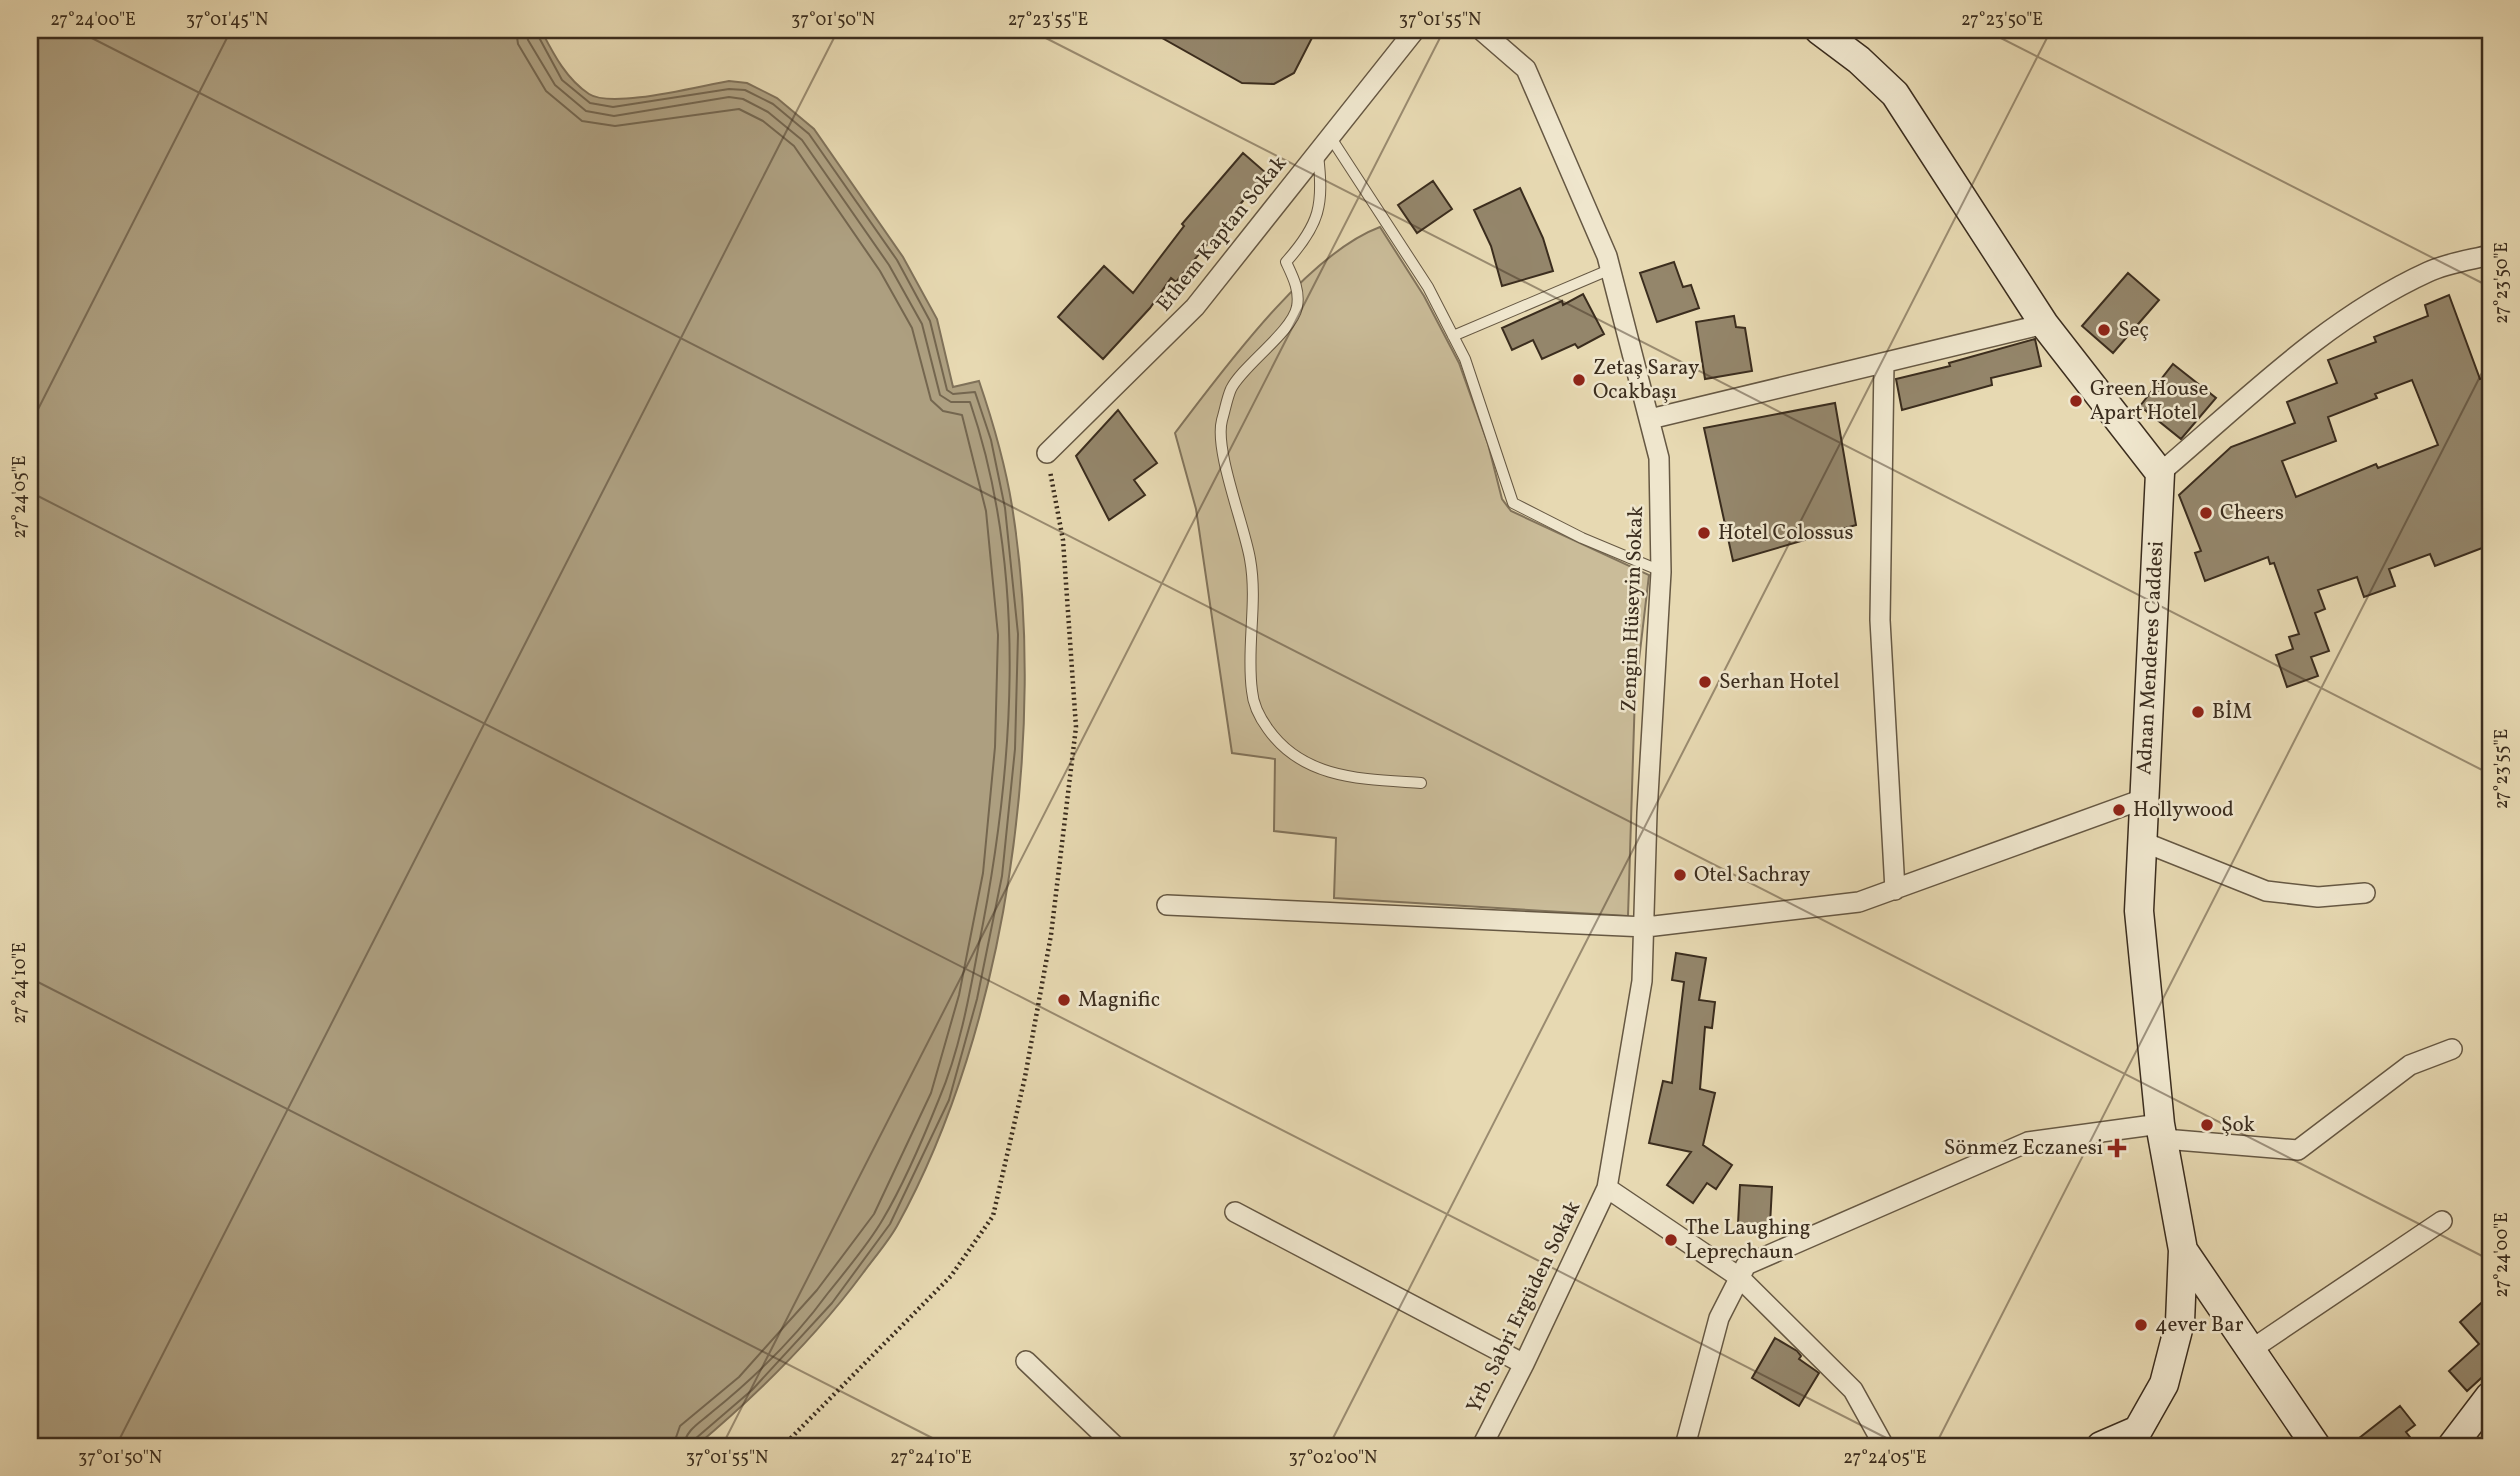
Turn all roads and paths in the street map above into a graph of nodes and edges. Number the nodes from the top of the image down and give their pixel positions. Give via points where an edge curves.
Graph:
1 (1415, 30) edge
2 (1481, 30) edge
3 (1819, 30) edge
4 (1325, 146) junction
5 (2490, 255) edge
6 (1611, 270) junction
7 (2044, 324) junction
8 (1453, 336) junction
9 (1884, 363) junction
10 (1650, 419) junction
11 (1047, 453) joint
12 (2160, 473) junction
13 (1661, 572) junction
14 (1421, 783) dead end
15 (2143, 799) junction
16 (2141, 841) junction
17 (1895, 890) junction
18 (2365, 893) dead end
19 (1167, 905) dead end
20 (1646, 927) junction
21 (2452, 1049) dead end
22 (2162, 1132) junction
23 (1607, 1188) junction
24 (1235, 1212) dead end
25 (2442, 1221) dead end
26 (2183, 1250) junction
27 (1739, 1277) junction
28 (2249, 1351) junction
29 (1026, 1361) dead end
30 (1524, 1364) junction
31 (2490, 1396) edge
32 (783, 1446) edge
33 (1115, 1446) edge
34 (1482, 1446) edge
35 (1685, 1446) edge
36 (1884, 1446) edge
37 (2101, 1446) edge
38 (2316, 1446) edge
39 (2452, 1446) edge

1 - 4 street, Ethem Kaptan Sokak
2 - 6 street, Zengin Hüseyin Sokak via 1526,69
3 - 7 street via 1895,94
4 - 8 lane via 1428,287
4 - 11 street, Ethem Kaptan Sokak via 1195,307
4 - 14 lane via 1316,221 1286,262 1297,288 1297,310 1231,388 1221,424 1226,468 1252,569 1252,692 1260,718 1281,748 1311,766 1347,777
5 - 12 street via 2431,271 2367,303 2317,338
6 - 8 lane
6 - 10 street, Zengin Hüseyin Sokak
7 - 9 street
7 - 12 street
8 - 13 lane via 1465,359 1513,503
9 - 10 street
9 - 17 street via 1880,620
10 - 13 street, Zengin Hüseyin Sokak via 1658,458
11 - 32 path via 1063,540 1076,727 1051,935 993,1216 951,1276
12 - 15 street, Adnan Menderes Caddesi
13 - 20 street, Zengin Hüseyin Sokak via 1647,813
15 - 16 street, Adnan Menderes Caddesi
15 - 17 street
16 - 18 street via 2266,891 2318,897
16 - 22 street, Adnan Menderes Caddesi via 2139,911
17 - 20 street via 1859,902
19 - 20 street
20 - 23 street, Zengin Hüseyin Sokak via 1642,981
21 - 22 street via 2410,1065 2298,1150
22 - 26 street, Adnan Menderes Caddesi
22 - 27 street via 2028,1142 1746,1265
23 - 27 street
23 - 30 street, Yrb. Sabri Ergüden Sokak
24 - 30 street
25 - 28 street
26 - 28 street, Adnan Menderes Caddesi
26 - 37 street via 2180,1322 2164,1384 2138,1430
27 - 35 street via 1719,1318
27 - 36 street via 1853,1390
28 - 38 street, Adnan Menderes Caddesi
29 - 33 street
30 - 34 street, Yrb. Sabri Ergüden Sokak
31 - 39 street

